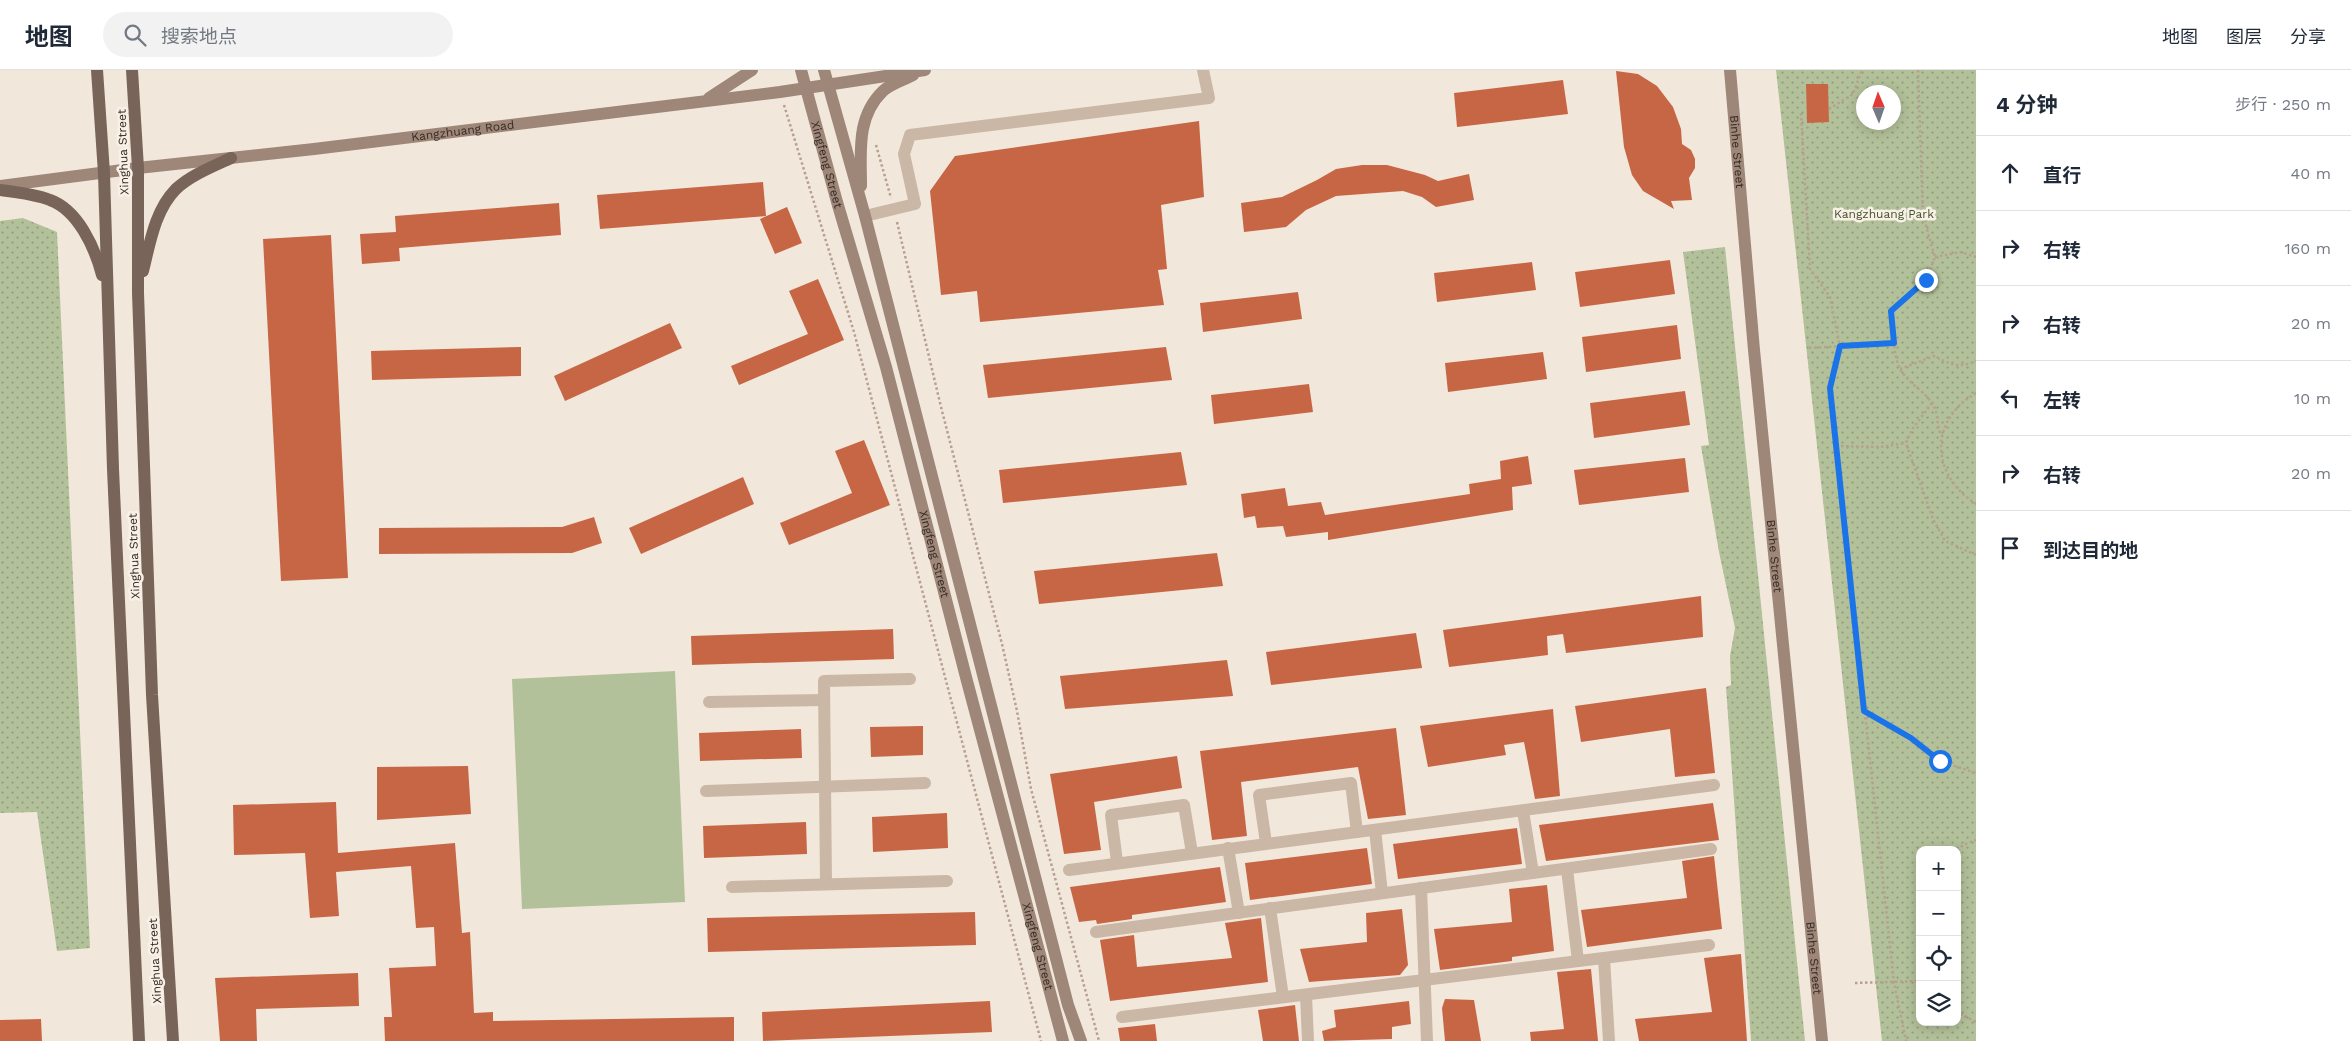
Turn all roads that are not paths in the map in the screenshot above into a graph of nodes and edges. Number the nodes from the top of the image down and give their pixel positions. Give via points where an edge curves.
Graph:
1 (97, 70) edge
2 (132, 70) edge
3 (752, 70) edge
4 (801, 70) edge
5 (824, 70) edge
6 (924, 70) edge
7 (1203, 70) edge
8 (1730, 70) edge
9 (828, 85) junction
10 (806, 88) junction
11 (702, 102) junction
12 (231, 158) junction
13 (138, 168) junction
14 (104, 173) junction
15 (0, 186) edge
16 (0, 190) edge
17 (864, 209) junction
18 (138, 293) junction
19 (108, 299) junction
20 (910, 679) dead end
21 (824, 700) junction
22 (709, 702) dead end
23 (925, 783) dead end
24 (1714, 786) dead end
25 (825, 787) junction
26 (706, 791) dead end
27 (1524, 811) junction
28 (1375, 830) junction
29 (1357, 832) junction
30 (1266, 843) junction
31 (1228, 848) junction
32 (1711, 849) dead end
33 (1192, 853) junction
34 (1118, 862) junction
35 (1567, 868) junction
36 (1069, 870) dead end
37 (1533, 873) junction
38 (947, 881) dead end
39 (826, 884) junction
40 (732, 887) dead end
41 (1421, 888) junction
42 (1382, 893) junction
43 (1270, 908) junction
44 (1239, 913) junction
45 (1096, 932) dead end
46 (1709, 945) dead end
47 (1604, 958) junction
48 (1578, 961) junction
49 (1425, 980) junction
50 (1306, 995) junction
51 (1283, 998) junction
52 (1122, 1017) dead end
53 (139, 1041) edge
54 (174, 1041) edge
55 (1063, 1041) edge
56 (1081, 1041) edge
57 (1308, 1041) edge
58 (1427, 1041) edge
59 (1609, 1041) edge
60 (1822, 1041) edge

1 - 14 main road, Xinghua Street
2 - 13 main road, Xinghua Street
3 - 11 main road
4 - 10 main road, Xingfeng Street
5 - 9 main road, Xingfeng Street
6 - 9 main road, Kangzhuang Road
6 - 17 main road via 883,90 870,107 860,137
7 - 17 street via 1209,98 910,135 904,154 915,204 894,210
8 - 60 main road, Binhe Street
9 - 10 main road, Kangzhuang Road
9 - 17 main road, Xingfeng Street
10 - 11 main road, Kangzhuang Road
10 - 55 main road, Xingfeng Street via 886,367
11 - 12 main road, Kangzhuang Road
12 - 13 main road, Kangzhuang Road
12 - 18 main road via 177,188 162,208 151,236
13 - 14 main road, Kangzhuang Road
13 - 18 main road, Xinghua Street
14 - 15 main road, Kangzhuang Road
14 - 19 main road, Xinghua Street
16 - 19 main road via 52,200 78,220 98,260
17 - 56 main road, Xingfeng Street via 1068,1004
18 - 54 main road, Xinghua Street via 152,695
19 - 53 main road, Xinghua Street via 113,479
20 - 21 street via 824,681
21 - 22 street
21 - 25 street
23 - 25 street
24 - 27 street
25 - 26 street
25 - 39 street
27 - 28 street
27 - 37 street
28 - 29 street
28 - 42 street
29 - 30 street
29 - 30 street via 1351,783 1342,784 1259,795
30 - 31 street
31 - 33 street
31 - 44 street
32 - 35 street
33 - 34 street
33 - 34 street via 1184,804 1111,815
34 - 36 street
35 - 37 street
35 - 48 street
37 - 41 street
38 - 39 street
39 - 40 street
41 - 42 street
41 - 49 street
42 - 43 street
43 - 44 street
43 - 51 street
44 - 45 street
46 - 47 street
47 - 48 street
47 - 59 street
48 - 49 street
49 - 50 street
49 - 58 street
50 - 51 street
50 - 57 street
51 - 52 street

